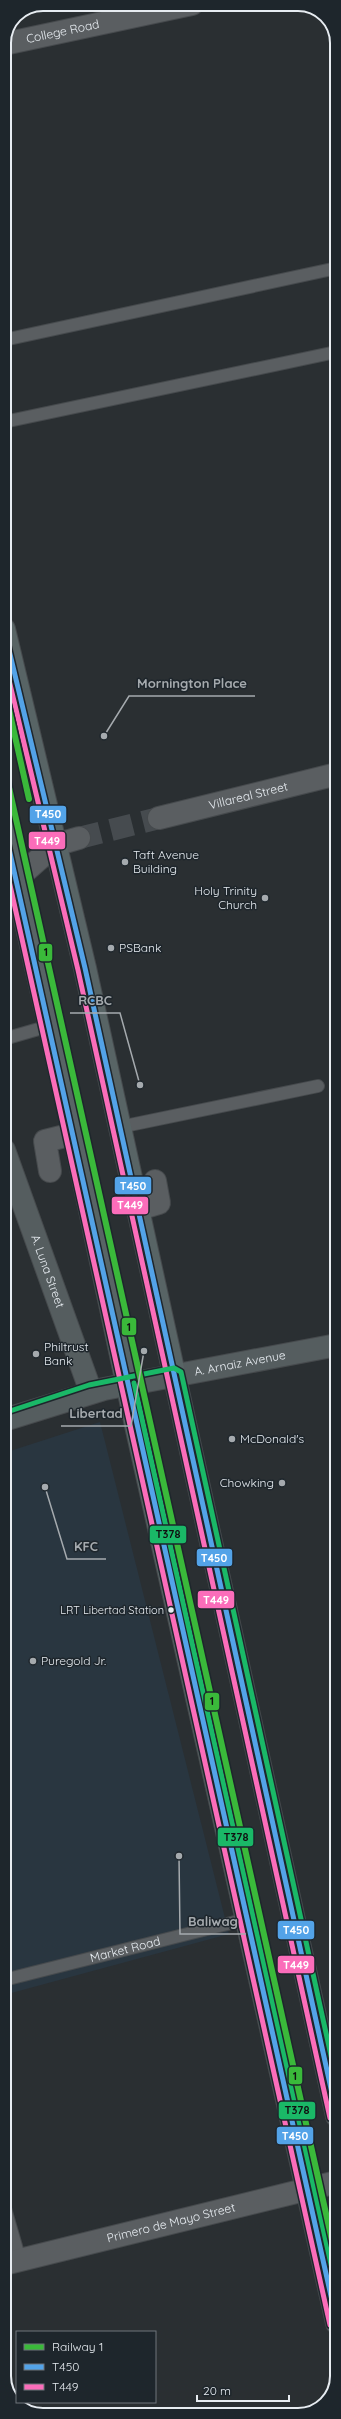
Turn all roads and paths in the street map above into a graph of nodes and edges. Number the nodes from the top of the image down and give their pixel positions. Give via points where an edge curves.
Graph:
1 (159, 11) edge
2 (11, 42) edge
3 (330, 270) edge
4 (11, 338) edge
5 (330, 353) edge
6 (11, 421) edge
7 (11, 659) edge
8 (330, 776) edge
9 (159, 818) tunnel mouth
10 (79, 838) tunnel mouth
11 (55, 845) junction
12 (11, 885) edge
13 (11, 890) edge
14 (49, 1026) junction
15 (11, 1036) edge
16 (318, 1086) dead end
17 (120, 1127) junction
18 (73, 1134) junction
19 (11, 1169) edge
20 (50, 1171) dead end
21 (155, 1181) dead end
22 (138, 1209) junction
23 (330, 1346) edge
24 (175, 1375) junction
25 (127, 1385) junction
26 (91, 1392) junction
27 (11, 1418) edge
28 (247, 1919) junction
29 (11, 1978) edge
30 (330, 2084) edge
31 (330, 2184) edge
32 (308, 2189) junction
33 (12, 2262) edge
34 (330, 2291) edge

1 - 2 street, College Road
3 - 4 lane
5 - 6 lane
7 - 11 main road
8 - 9 street, Villareal Street
10 - 11 street
11 - 12 street
11 - 17 main road
13 - 14 main road
14 - 15 lane
14 - 18 main road
16 - 17 lane
17 - 22 main road
18 - 20 street via 45,1141
18 - 25 main road
19 - 26 main road, A. Luna Street
21 - 22 street via 159,1203
22 - 24 main road
23 - 24 main road, A. Arnaiz Avenue
24 - 25 main road, A. Arnaiz Avenue
24 - 30 main road
25 - 26 main road, A. Arnaiz Avenue
25 - 28 main road
26 - 27 main road, A. Arnaiz Avenue
28 - 29 lane, Market Road
28 - 32 main road
31 - 32 street, Primero de Mayo Street
32 - 33 street, Primero de Mayo Street
32 - 34 main road

